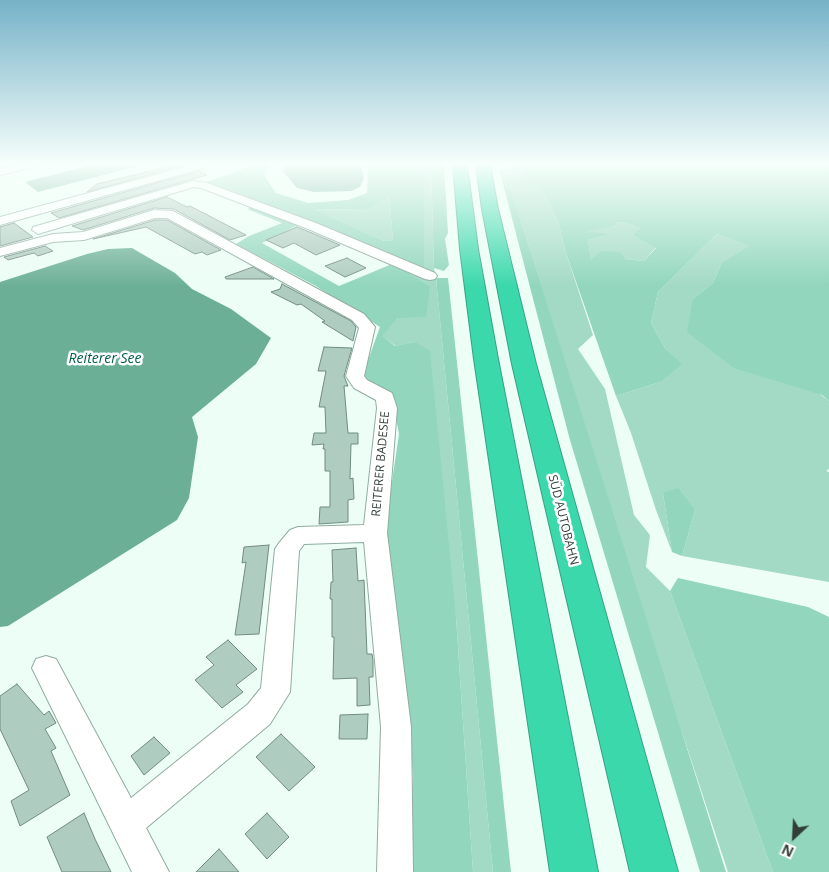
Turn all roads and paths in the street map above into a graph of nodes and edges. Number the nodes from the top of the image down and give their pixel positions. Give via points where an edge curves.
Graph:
1 (55, 206) edge
2 (124, 206) edge
3 (258, 206) edge
4 (464, 206) edge
5 (490, 206) edge
6 (0, 221) edge
7 (0, 241) edge
8 (0, 252) edge
9 (430, 276) dead end
10 (375, 532) junction
11 (46, 668) dead end
12 (125, 824) junction
13 (151, 872) edge
14 (394, 872) edge
15 (574, 872) edge
16 (654, 872) edge

1 - 6 street
2 - 7 street
3 - 9 street
4 - 15 highway via 486,359
5 - 16 highway, SÜD AUTOBAHN via 526,373
8 - 10 street, REITERER BADESEE via 53,238 84,236 154,214 169,214 358,317 367,327 355,376 360,384 385,396 387,408
10 - 12 street via 298,536 287,549 275,692 259,714
10 - 14 street, REITERER BADESEE via 396,727
11 - 12 street
12 - 13 street

